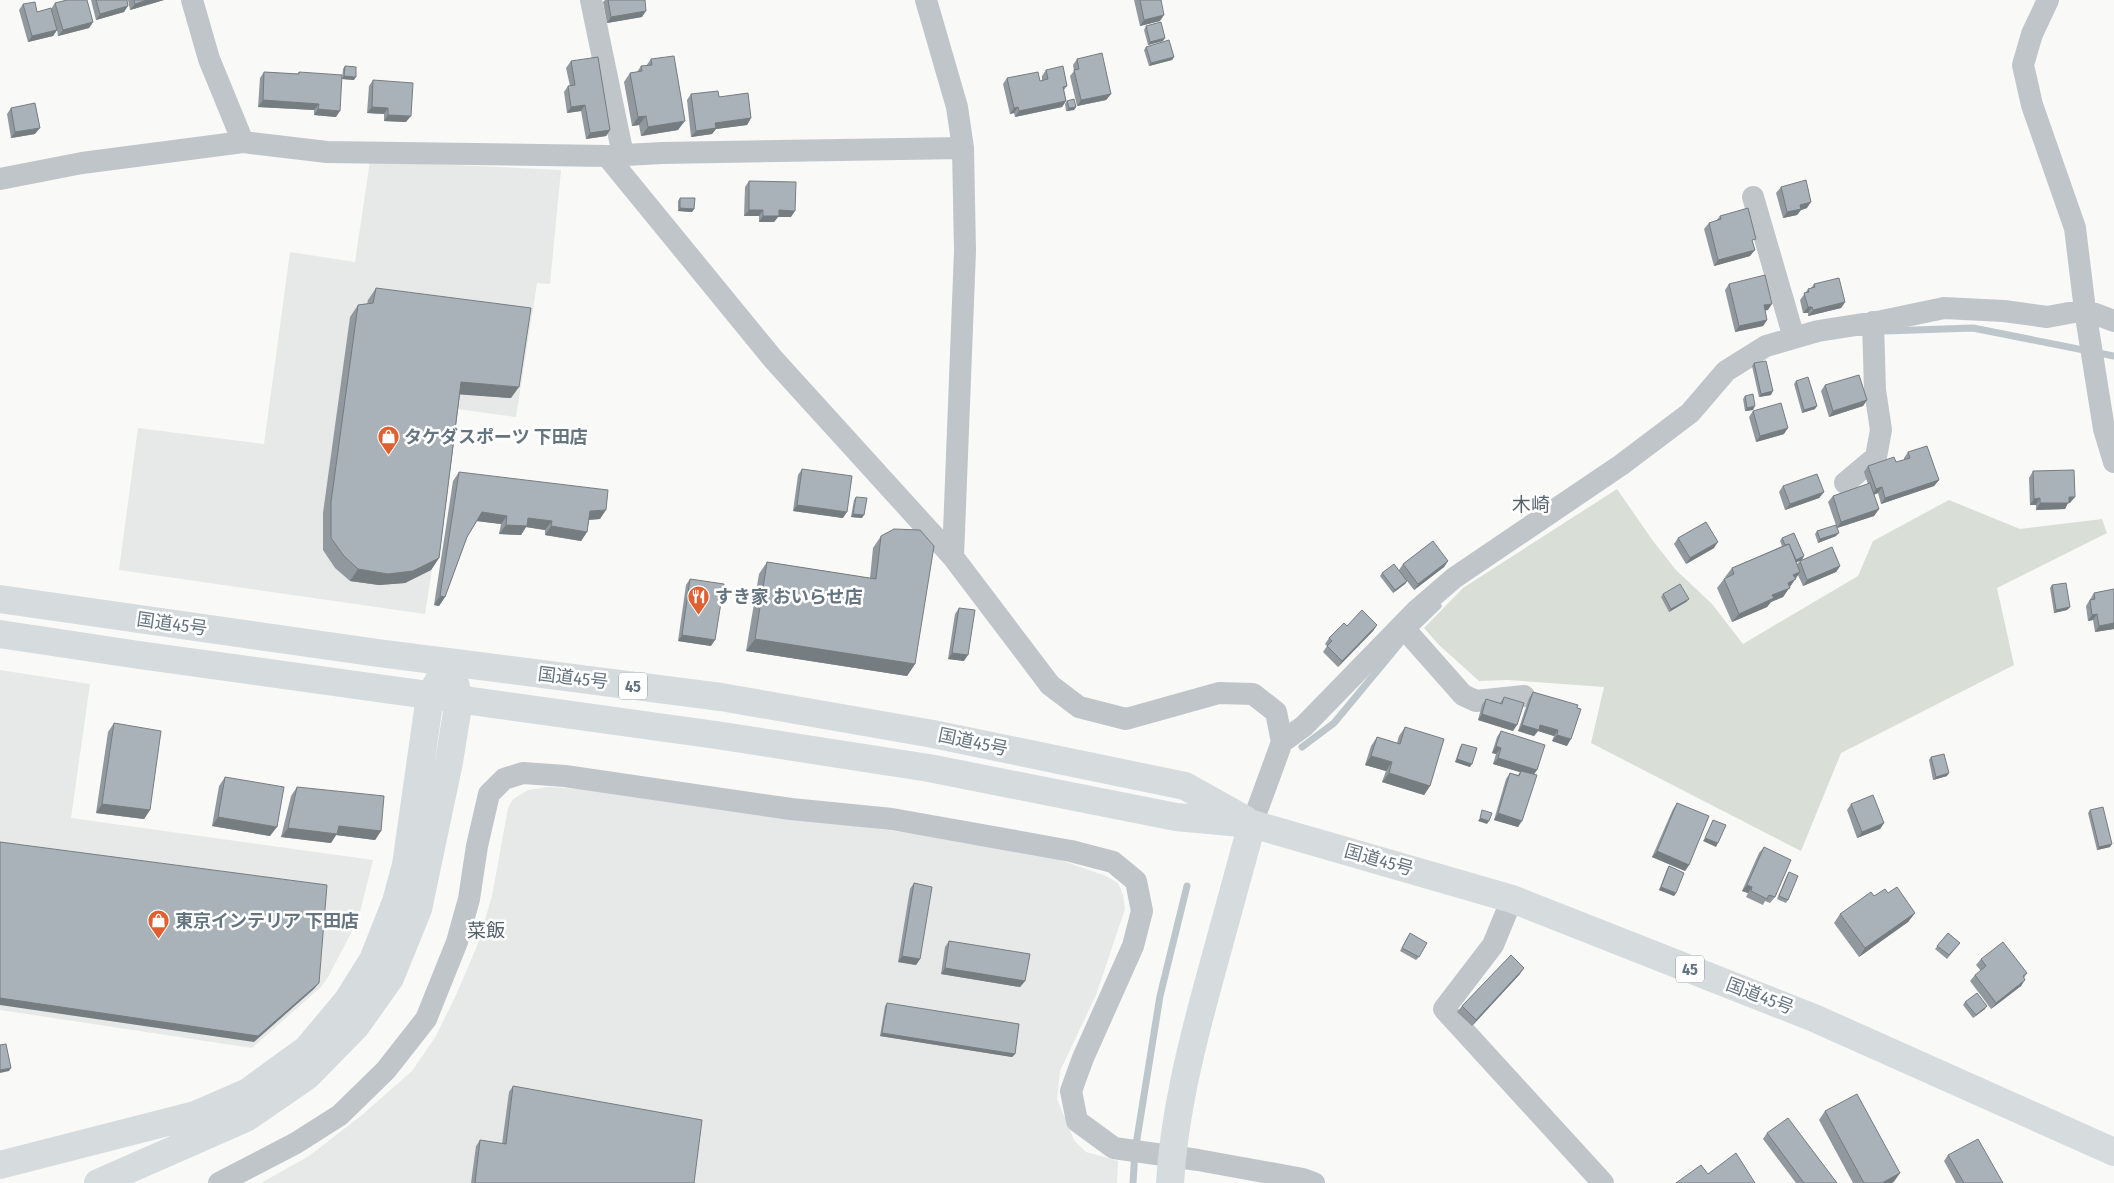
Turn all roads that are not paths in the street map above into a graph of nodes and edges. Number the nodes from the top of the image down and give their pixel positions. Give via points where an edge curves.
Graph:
1 (192, 0) edge
2 (591, 0) edge
3 (926, 0) edge
4 (2048, 0) edge
5 (243, 142) junction
6 (963, 148) junction
7 (615, 156) junction
8 (0, 179) edge
9 (1753, 197) dead end
10 (2085, 310) junction
11 (2114, 321) edge
12 (1873, 322) junction
13 (1794, 338) junction
14 (2114, 462) edge
15 (1845, 483) dead end
16 (953, 557) junction
17 (0, 599) edge
18 (1402, 626) junction
19 (0, 634) edge
20 (450, 662) junction
21 (430, 696) junction
22 (1524, 696) dead end
23 (459, 700) junction
24 (1282, 742) junction
25 (1252, 824) junction
26 (1512, 899) junction
27 (2114, 1152) edge
28 (1172, 1156) junction
29 (0, 1165) edge
30 (98, 1183) edge
31 (219, 1183) edge
32 (1170, 1183) edge
33 (1314, 1183) edge
34 (1603, 1183) edge

1 - 5 street via 209,59
2 - 7 street
3 - 6 street via 957,107
4 - 10 street via 2032,34 2023,65 2032,105 2075,228
5 - 7 street via 327,152
5 - 8 street via 82,163
6 - 7 street via 672,152
6 - 16 street via 965,251
7 - 16 street via 774,360
9 - 13 street
10 - 11 street
10 - 12 street via 2046,317 1944,308
10 - 14 street via 2104,429
12 - 13 street
12 - 15 street via 1874,390 1880,430 1876,457
13 - 18 street via 1766,346 1726,370 1690,413 1621,465 1454,578
16 - 24 street via 1050,685 1079,707 1126,719 1219,693 1253,694 1276,712
17 - 20 main road, 国道45号 / 45
18 - 22 street via 1463,695 1476,701
18 - 24 street via 1304,726
19 - 21 main road, 国道45号 / 45
20 - 21 main road
20 - 23 main road
20 - 25 main road, 国道45号 / 45 via 721,697 933,734 1185,786
21 - 23 main road, 国道45号 / 45
21 - 29 main road via 406,865 396,902 373,960 348,1000 307,1049 248,1092 195,1115
23 - 25 main road, 国道45号 / 45 via 919,766 1176,817
23 - 30 main road via 418,909 390,978 356,1026 307,1076 246,1118
24 - 25 street
25 - 26 main road, 国道45号 / 45
25 - 28 main road via 1199,1020
26 - 27 main road, 国道45号 / 45 via 1814,1018
26 - 34 street via 1493,946 1444,1009
28 - 31 street via 1114,1148 1077,1121 1071,1091 1082,1058 1133,946 1142,911 1136,882 1113,862 1071,851 892,819 523,773 504,779 489,794 467,908 426,1019 386,1070 340,1115 296,1143
28 - 32 main road
28 - 33 street

